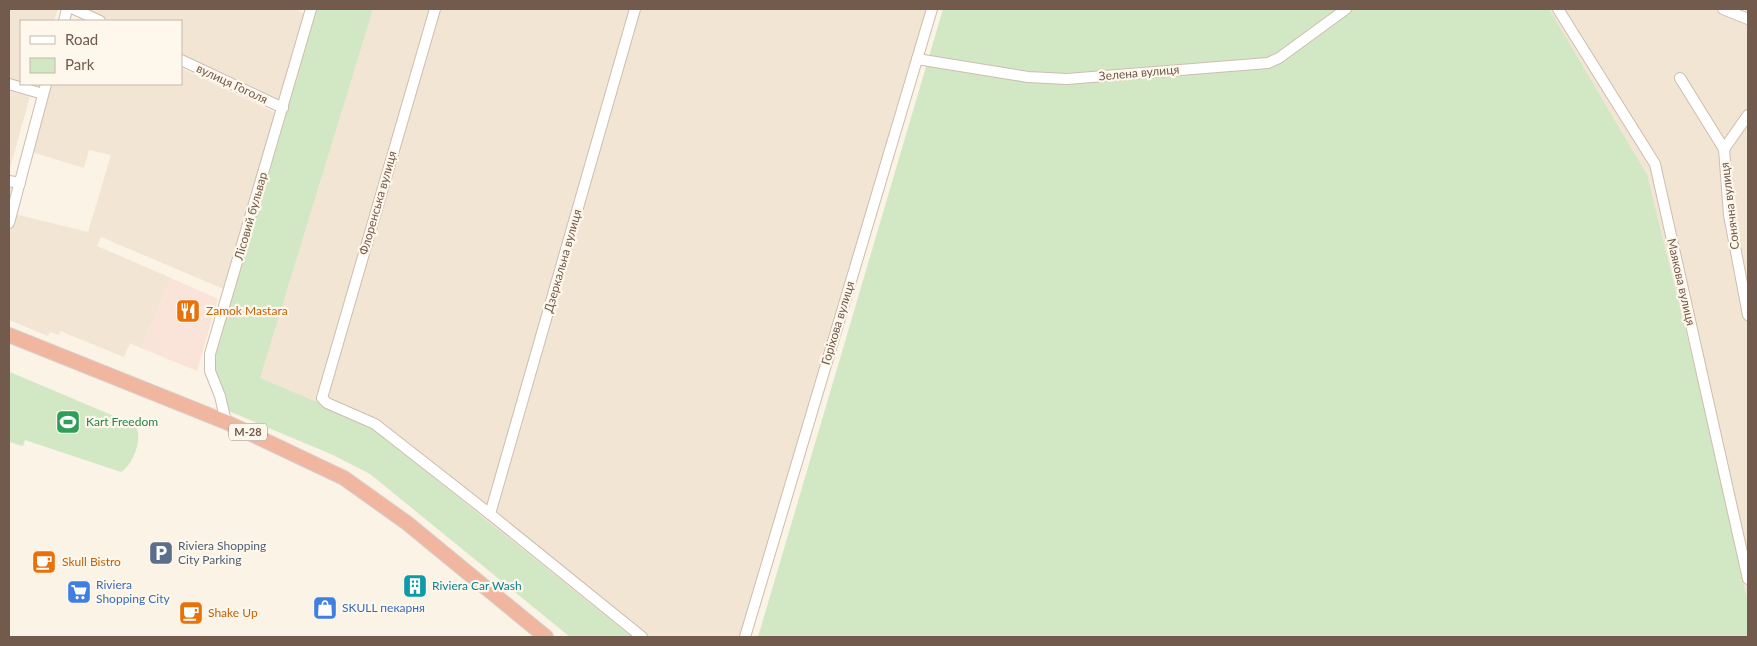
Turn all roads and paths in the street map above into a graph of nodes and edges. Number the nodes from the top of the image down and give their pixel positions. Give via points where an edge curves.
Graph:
1 (74, 9) edge
2 (311, 9) edge
3 (434, 9) edge
4 (635, 9) edge
5 (932, 9) edge
6 (1346, 9) edge
7 (1558, 9) edge
8 (1723, 9) edge
9 (1748, 19) edge
10 (98, 20) edge
11 (917, 59) junction
12 (182, 60) edge
13 (1680, 78) dead end
14 (9, 84) edge
15 (45, 89) edge
16 (283, 108) junction
17 (1748, 115) edge
18 (1724, 149) junction
19 (9, 181) edge
20 (20, 183) junction
21 (9, 223) edge
22 (1748, 315) edge
23 (9, 335) edge
24 (226, 422) junction
25 (490, 514) junction
26 (1748, 578) edge
27 (546, 637) edge
28 (642, 637) edge
29 (745, 637) edge

1 - 10 street
2 - 16 street, Лісовий бульвар
3 - 25 street, Флоренська вулиця via 322,398 375,424
4 - 25 street, Дзеркальна вулиця
5 - 11 street, Горіхова вулиця
6 - 11 street, Зелена вулиця via 1279,58 1268,62 1067,79 1028,77
7 - 26 street, Маякова вулиця via 1655,164
8 - 9 street
11 - 29 street, Горіхова вулиця
12 - 16 street, вулиця Гоголя
13 - 18 street, Сонячна вулиця
14 - 15 street
15 - 20 street
16 - 24 street, Лісовий бульвар via 210,354 210,371
17 - 18 street
18 - 22 street, Сонячна вулиця via 1729,214
19 - 20 street
20 - 21 street
23 - 24 highway, М-28
24 - 27 highway, М-28 via 322,466 364,491
25 - 28 street

